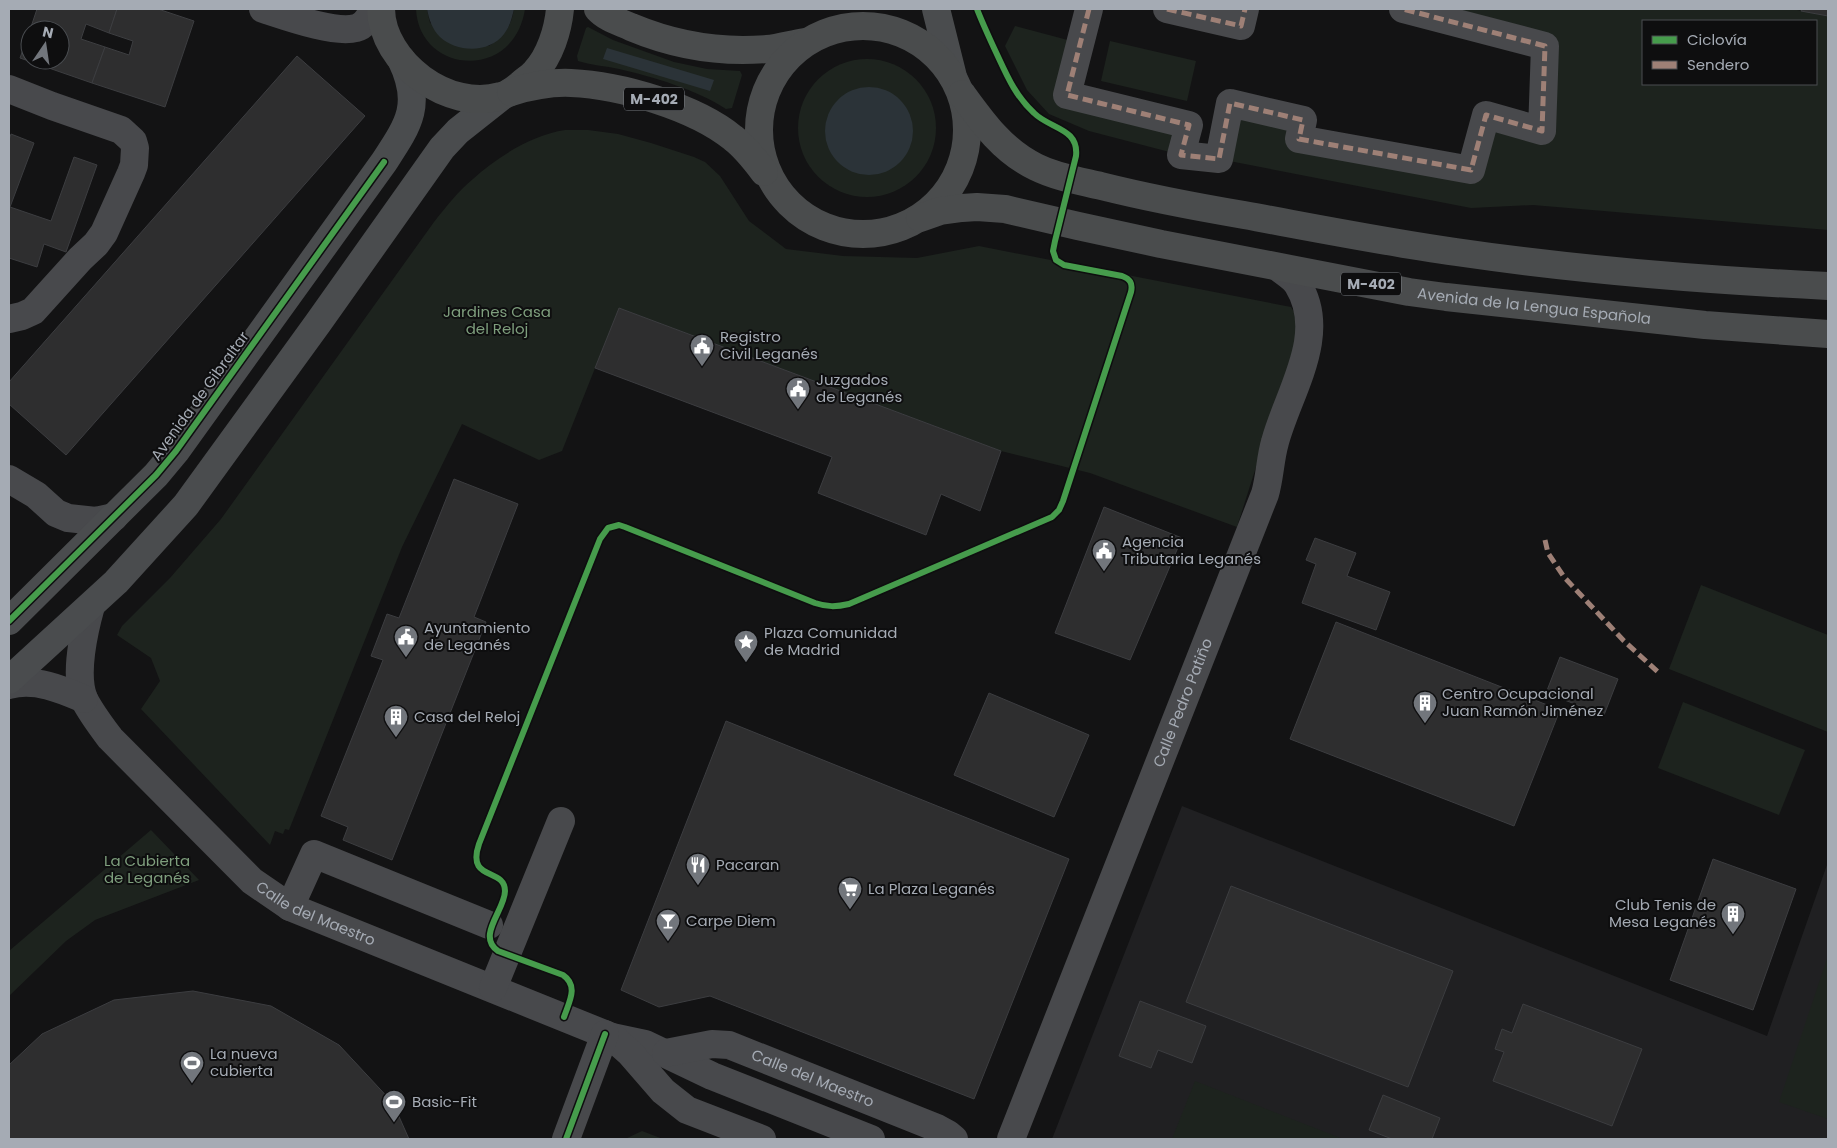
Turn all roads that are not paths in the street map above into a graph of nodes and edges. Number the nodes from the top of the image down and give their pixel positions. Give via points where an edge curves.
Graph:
1 (263, 9) edge
2 (374, 9) edge
3 (381, 9) edge
4 (560, 9) edge
5 (598, 9) edge
6 (936, 9) edge
7 (1089, 9) edge
8 (1167, 9) edge
9 (1244, 9) edge
10 (1403, 9) edge
11 (811, 40) junction
12 (401, 59) junction
13 (958, 86) junction
14 (9, 88) edge
15 (506, 94) junction
16 (772, 180) junction
17 (920, 218) junction
18 (1279, 268) junction
19 (1828, 286) edge
20 (9, 319) edge
21 (1828, 334) edge
22 (9, 479) edge
23 (114, 516) junction
24 (90, 606) junction
25 (9, 621) edge
26 (9, 680) edge
27 (9, 685) edge
28 (84, 699) junction
29 (561, 821) dead end
30 (290, 907) junction
31 (489, 924) dead end
32 (492, 988) junction
33 (608, 1035) junction
34 (666, 1053) junction
35 (566, 1139) edge
36 (762, 1139) edge
37 (871, 1139) edge
38 (954, 1139) edge
39 (1011, 1139) edge

1 - 2 street via 320,25 349,29 363,24
3 - 12 highway via 387,35
4 - 15 highway via 557,28 542,63 535,73
5 - 11 highway, M-402 via 636,29 695,47 768,49
6 - 13 main road
7 - 10 street via 1067,95 1189,125 1182,154 1219,159 1230,102 1303,120 1299,139 1471,170 1486,115 1542,131 1545,46
8 - 9 street via 1241,26
11 - 13 highway, M-402 via 843,29 889,30 936,55
11 - 16 highway, M-402 via 785,60 766,90 760,108 759,148
12 - 15 highway via 436,88 478,99
12 - 23 main road, Avenida de Gibraltar via 409,75 413,103 403,132 187,438 156,475
13 - 17 highway, M-402 via 968,112 966,150 949,190
13 - 19 highway, M-402 via 981,121 1011,152 1026,162 1053,174 1124,192 1455,252 1694,278
14 - 20 street via 121,130 132,141 135,155 127,185 96,244 33,311
15 - 16 highway, M-402 via 532,86 570,83 589,84 650,98 700,117 733,138
15 - 24 main road via 458,131 442,148 186,505
16 - 17 highway, M-402 via 794,208 840,229 876,232 894,229
17 - 18 highway, Avenida de la Lengua Española / M-402 via 962,208 1005,208
18 - 21 highway, Avenida de la Lengua Española / M-402 via 1446,297 1705,325
18 - 39 street, Calle Pedro Patiño via 1298,284 1308,304 1310,330 1298,377 1275,441 1268,482
22 - 23 street via 68,518 96,521
23 - 25 main road, Avenida de Gibraltar
24 - 26 main road
24 - 28 street, Calle del Maestro via 81,671
27 - 28 street via 40,684
28 - 30 street, Calle del Maestro via 117,745 252,881
29 - 32 street
30 - 31 street via 314,854
30 - 32 street, Calle del Maestro
32 - 33 street, Calle del Maestro
33 - 34 street, Calle del Maestro
33 - 35 street
33 - 36 street, Calle del Maestro via 681,1106
34 - 37 street, Calle del Maestro via 712,1076
34 - 38 street, Calle del Maestro via 712,1044 729,1045 937,1128

